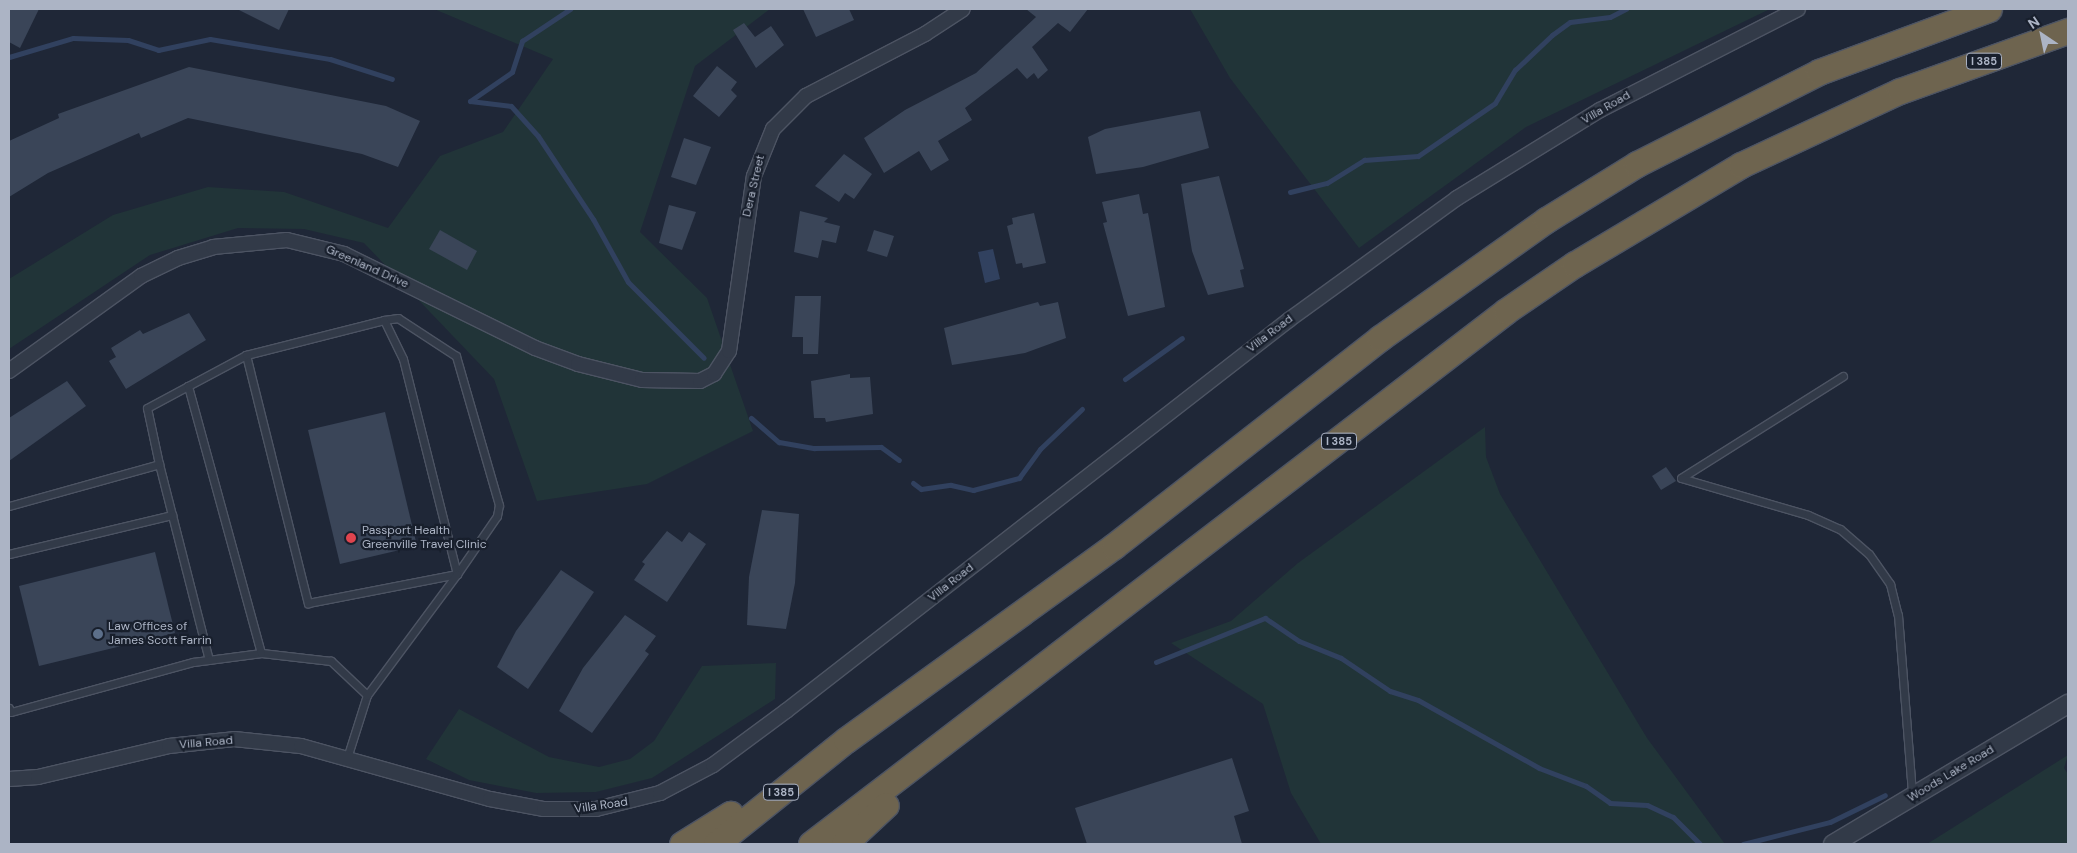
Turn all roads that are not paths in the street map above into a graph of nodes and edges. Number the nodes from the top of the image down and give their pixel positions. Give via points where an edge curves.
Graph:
1 (963, 9) edge
2 (1798, 9) edge
3 (1988, 9) edge
4 (2068, 31) edge
5 (384, 320) junction
6 (729, 351) joint
7 (246, 355) junction
8 (9, 371) edge
9 (1843, 376) dead end
10 (188, 386) junction
11 (159, 464) junction
12 (9, 506) edge
13 (172, 515) junction
14 (9, 554) edge
15 (456, 574) junction
16 (261, 653) junction
17 (209, 660) junction
18 (368, 695) junction
19 (2068, 704) edge
20 (9, 708) edge
21 (986, 711) junction
22 (846, 740) junction
23 (347, 758) junction
24 (9, 779) edge
25 (1912, 797) junction
26 (682, 844) edge
27 (716, 844) edge
28 (811, 844) edge
29 (844, 844) edge
30 (1833, 844) edge

1 - 6 street, Dera Street via 925,34 806,96 773,129 754,176
2 - 23 street, Villa Road via 1600,110 1398,239 786,711 684,782 627,804 544,809 490,799
3 - 22 highway, I 385 via 1819,72 1646,160 1546,220 1454,282 1114,546
4 - 21 highway, I 385 via 1900,91 1741,165 1649,216 1506,311
5 - 7 lane
5 - 15 lane via 403,359
5 - 15 lane via 398,318 456,356 496,496 497,516
6 - 8 street, Greenland Drive via 714,374 700,381 675,384 611,374 535,348 344,254 287,240 249,241 178,258 141,276
7 - 10 lane
7 - 15 lane via 308,603
9 - 25 lane via 1681,478 1808,516 1840,529 1869,554 1890,584 1898,615
10 - 11 lane via 147,408
10 - 16 lane
11 - 12 lane
11 - 13 lane
13 - 14 lane
13 - 17 lane
15 - 18 lane
16 - 17 lane
16 - 18 lane via 331,661
17 - 20 lane via 12,712
18 - 23 lane
19 - 25 street, Woods Lake Road
21 - 28 highway, I 385
21 - 29 highway
22 - 26 highway
22 - 27 highway, I 385
23 - 24 street, Villa Road via 267,740 207,741 38,777
25 - 30 street, Woods Lake Road

